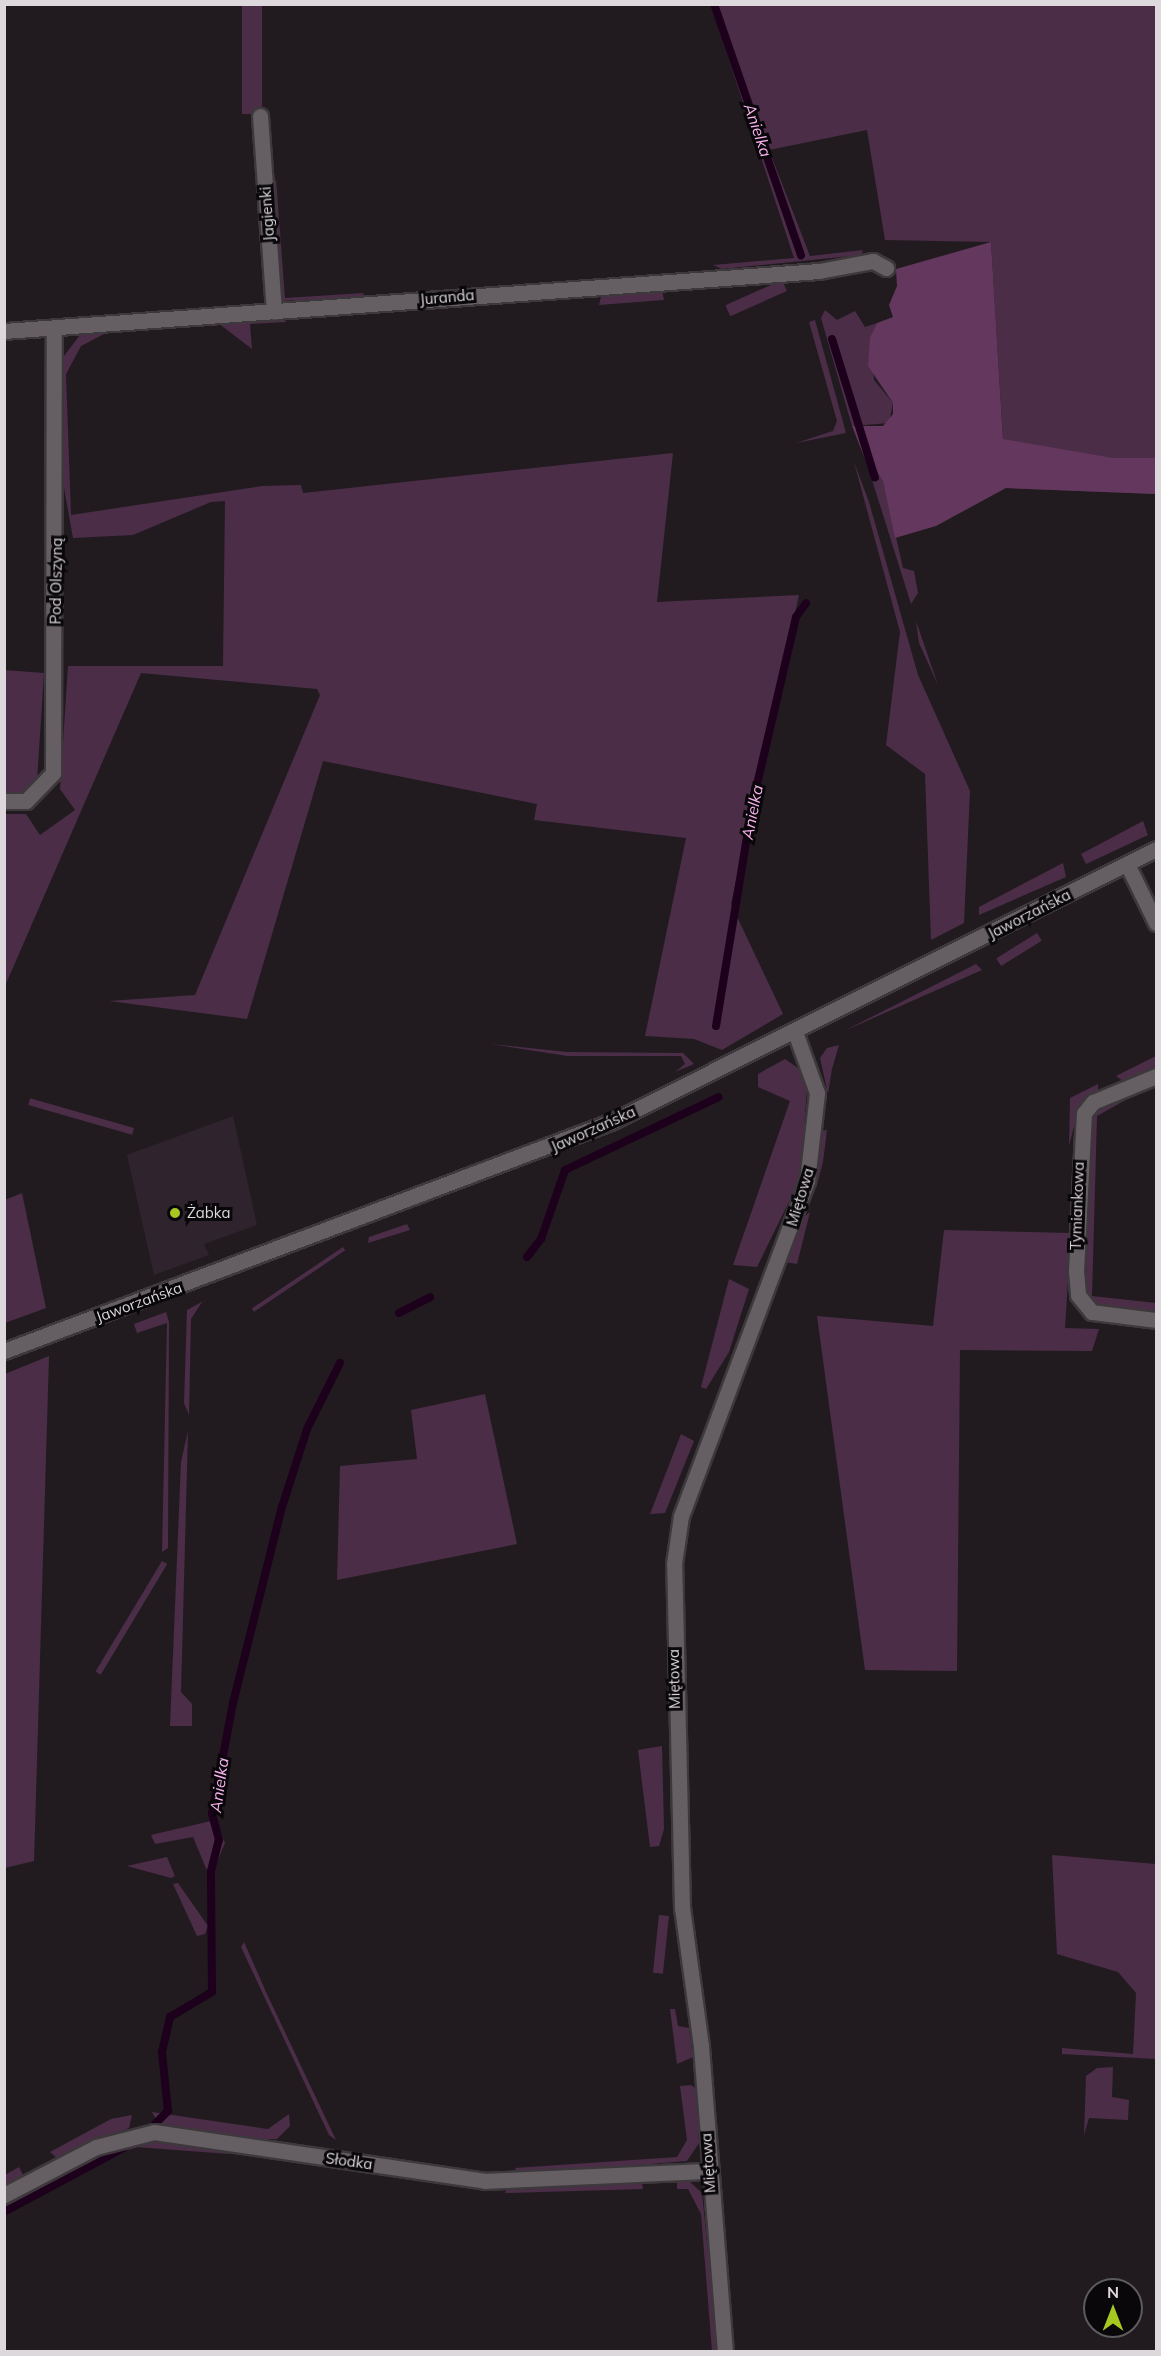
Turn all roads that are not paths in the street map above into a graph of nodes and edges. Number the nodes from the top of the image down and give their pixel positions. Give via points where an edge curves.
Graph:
1 (260, 116) dead end
2 (886, 268) dead end
3 (274, 312) junction
4 (54, 328) junction
5 (4, 331) edge
6 (4, 801) edge
7 (1156, 849) edge
8 (1127, 864) junction
9 (1156, 922) edge
10 (795, 1032) junction
11 (1156, 1076) edge
12 (1156, 1320) edge
13 (4, 1351) edge
14 (708, 2171) junction
15 (4, 2195) edge
16 (724, 2352) edge

1 - 3 street, Jagienki
2 - 3 street, Juranda via 873,261 819,272
3 - 4 street, Juranda
4 - 5 street, Juranda
4 - 6 street, Pod Olszyną via 53,773 26,801
7 - 8 street, Jaworzańska
8 - 9 street
8 - 10 street, Jaworzańska
10 - 13 street, Jaworzańska via 550,1148
10 - 14 street, Miętowa via 817,1094 807,1181 689,1494 674,1564 681,1897 701,2046
11 - 12 street, Tymiankowa via 1093,1101 1084,1113 1076,1271 1078,1295 1092,1312
14 - 15 street, Słodka via 485,2181 154,2132 96,2146
14 - 16 street, Miętowa

